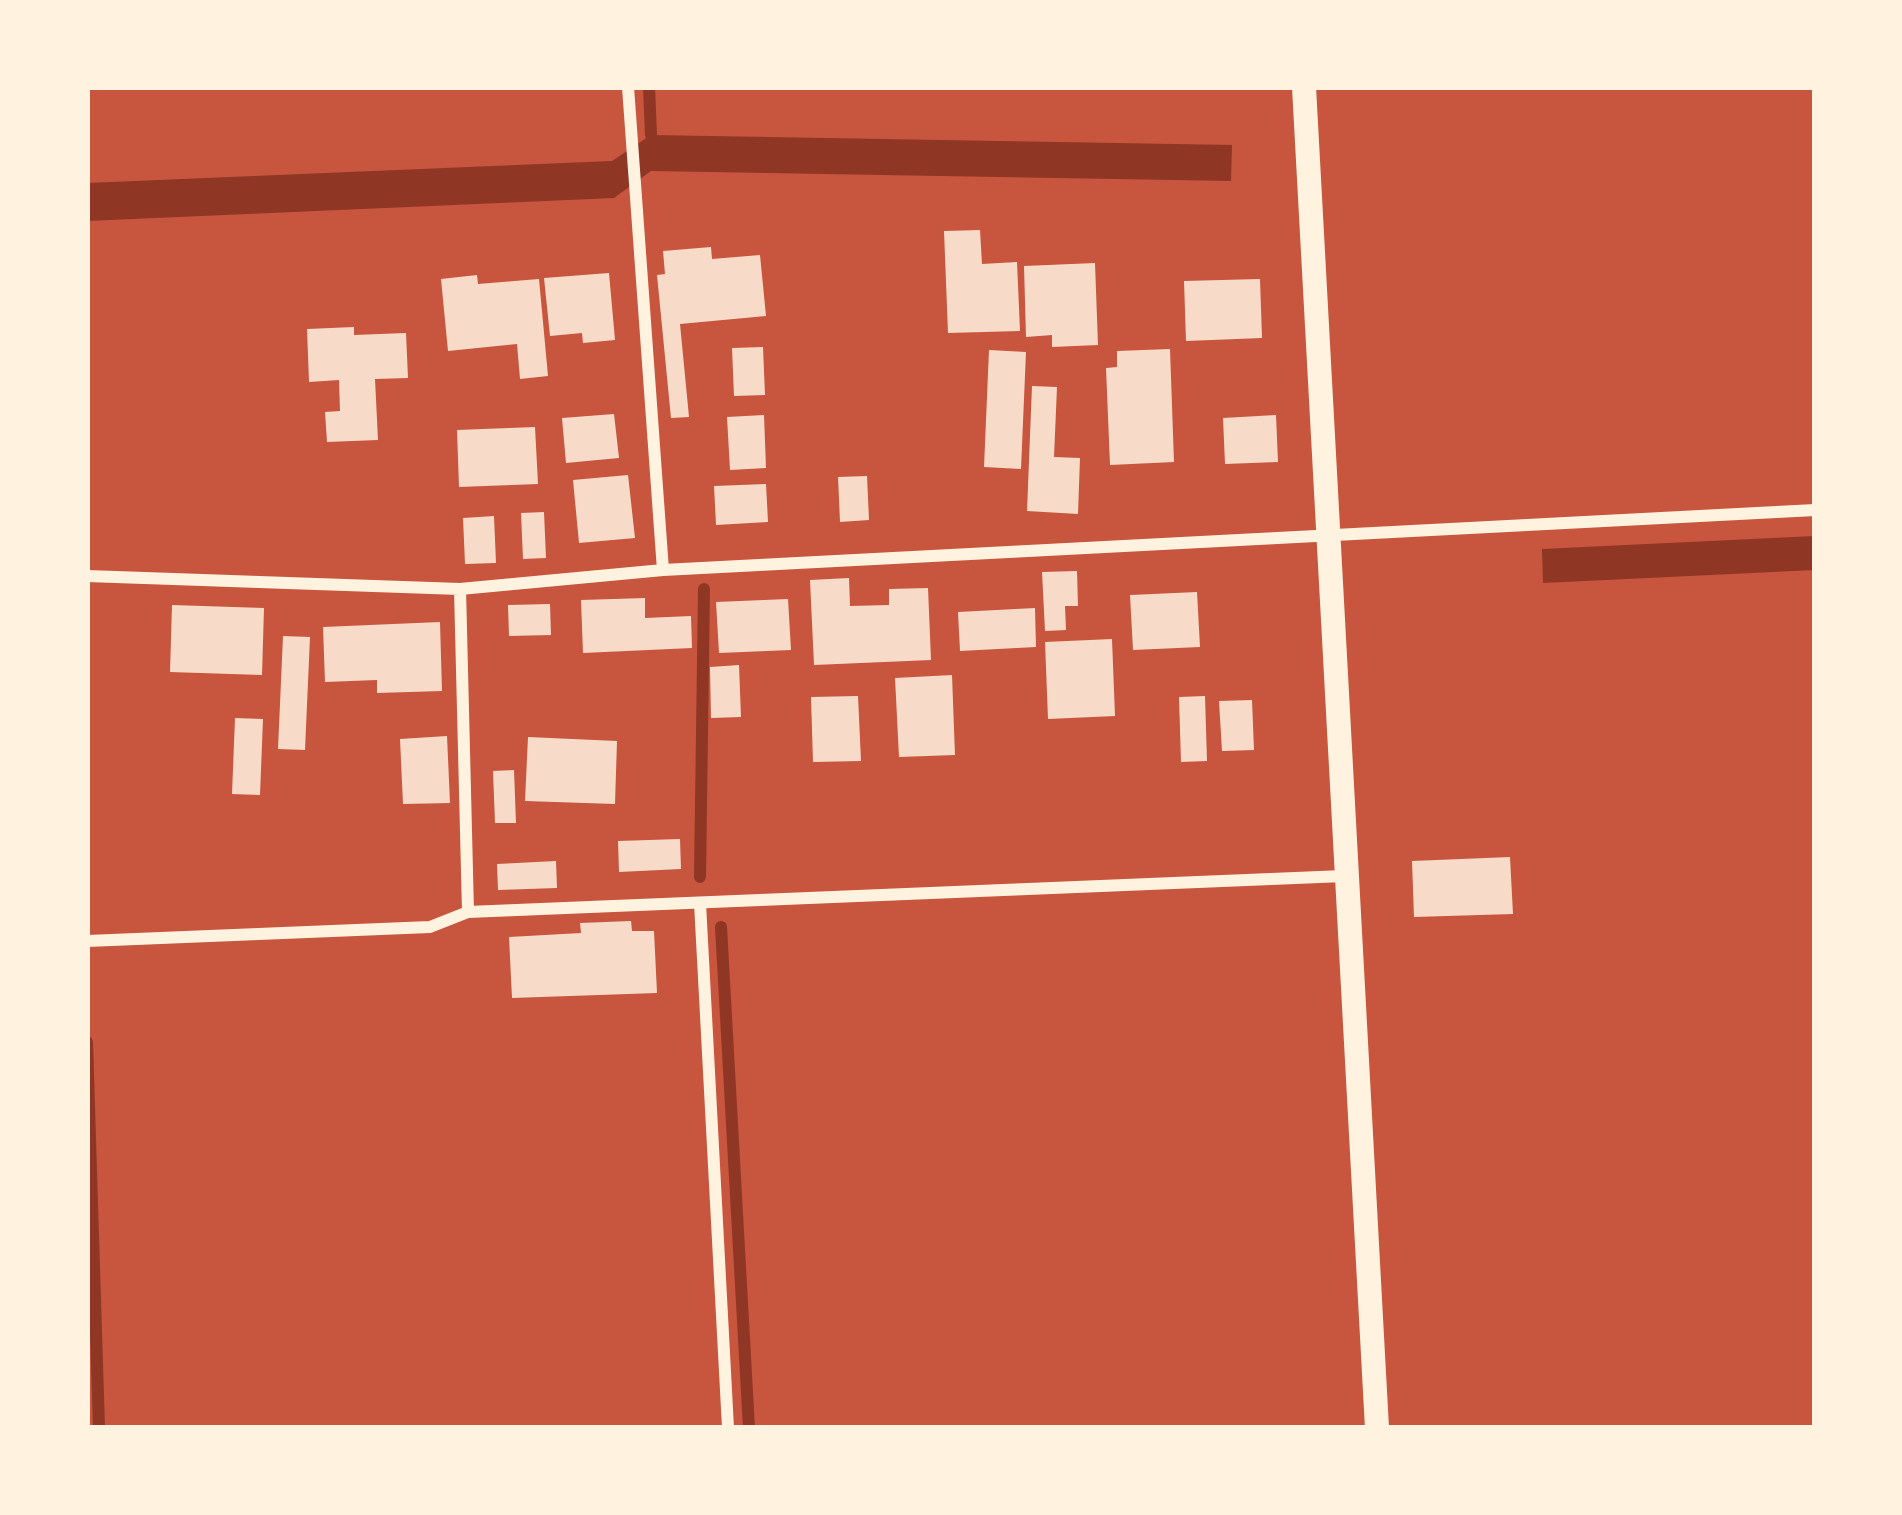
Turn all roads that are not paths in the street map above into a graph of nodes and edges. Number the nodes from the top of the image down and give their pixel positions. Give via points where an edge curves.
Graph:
1 (628, 87) edge
2 (1304, 87) edge
3 (1815, 510) edge
4 (1328, 535) junction
5 (663, 570) junction
6 (87, 576) edge
7 (460, 589) junction
8 (1344, 876) junction
9 (700, 903) junction
10 (468, 912) junction
11 (87, 941) edge
12 (728, 1428) edge
13 (1377, 1428) edge

1 - 5 street
2 - 4 main road
3 - 4 street
4 - 5 street
4 - 8 main road
5 - 7 street
6 - 7 street
7 - 10 street
8 - 9 street
8 - 13 main road
9 - 10 street
9 - 12 street
10 - 11 street via 430,927

